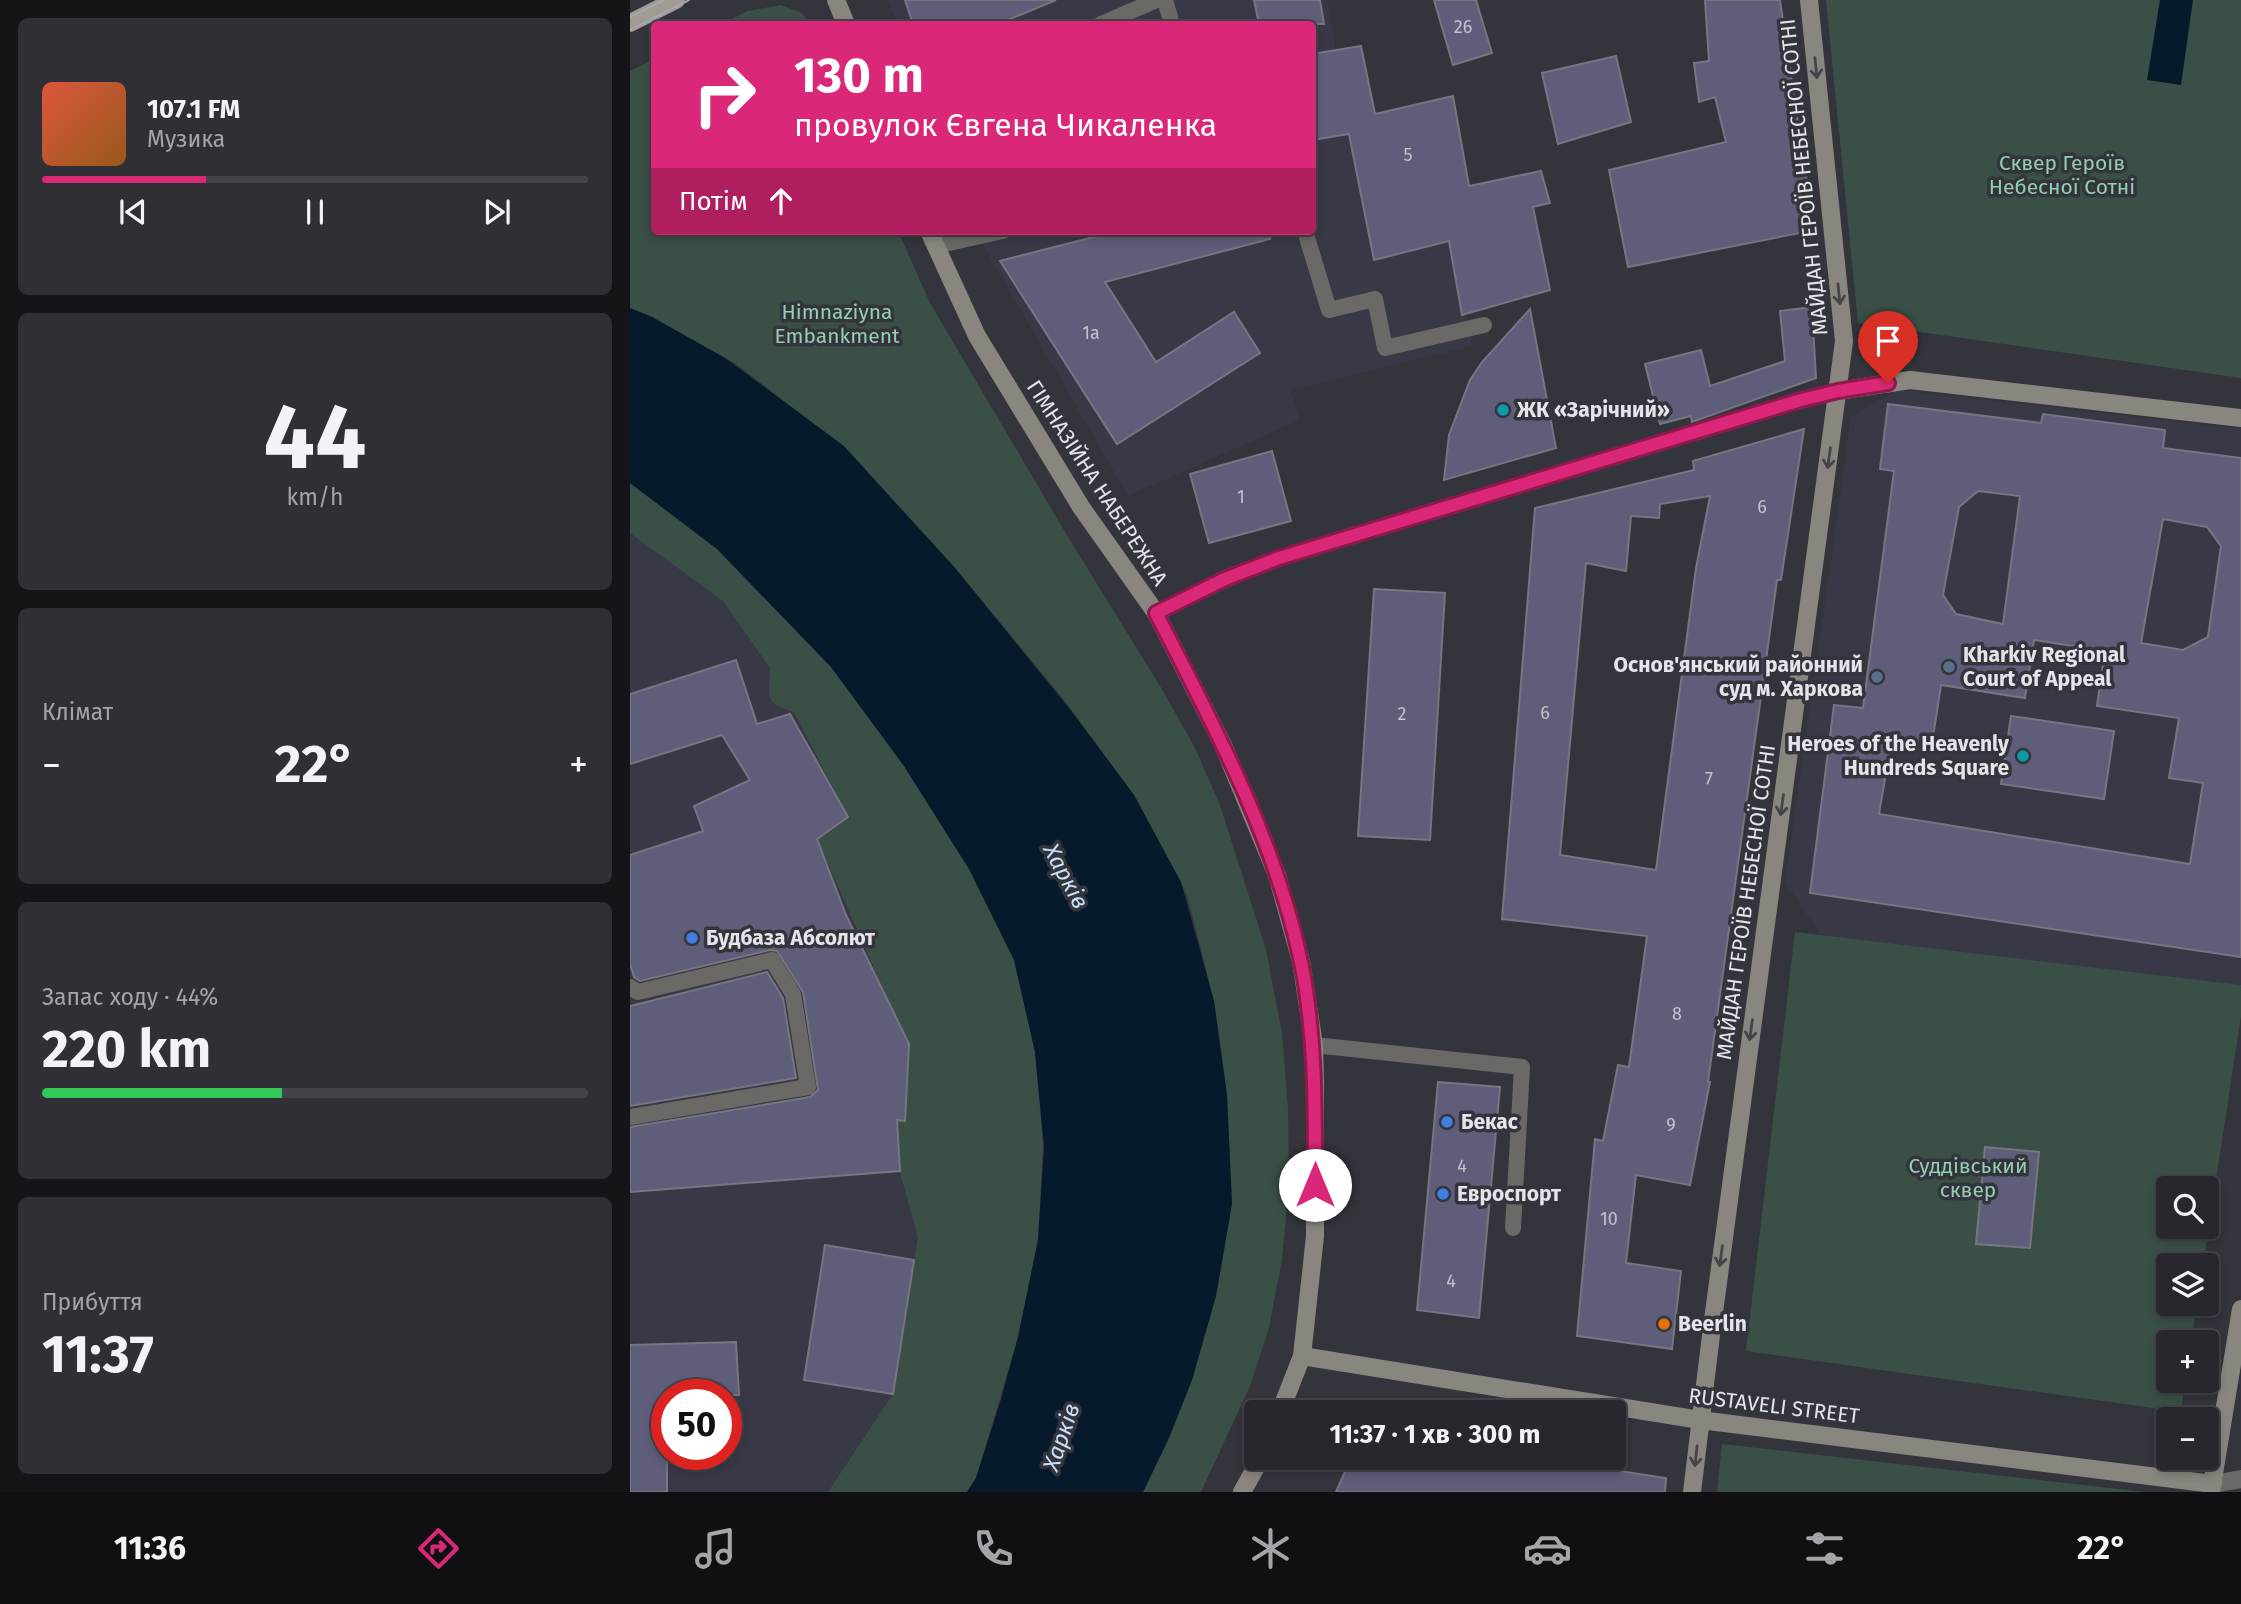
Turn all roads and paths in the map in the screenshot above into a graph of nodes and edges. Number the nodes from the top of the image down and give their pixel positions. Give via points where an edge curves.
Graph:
1 (676, 0) edge
2 (836, 0) edge
3 (1157, 0) edge
4 (1165, 0) edge
5 (1809, 0) edge
6 (845, 21) edge
7 (1108, 21) edge
8 (1171, 21) edge
9 (630, 23) edge
10 (968, 235) edge
11 (1306, 235) edge
12 (932, 239) edge
13 (1484, 325) dead end
14 (1838, 391) junction
15 (2241, 418) edge
16 (1156, 613) junction
17 (630, 987) edge
18 (1314, 1045) junction
19 (630, 1117) edge
20 (1513, 1228) dead end
21 (2241, 1309) edge
22 (1302, 1356) junction
23 (1285, 1400) edge
24 (1700, 1420) junction
25 (1254, 1470) edge
26 (2241, 1479) edge
27 (2212, 1488) edge
28 (1242, 1492) edge
29 (1692, 1492) edge

1 - 9 main road
2 - 6 main road
3 - 7 lane
4 - 8 lane
5 -> 14 main road, МАЙДАН ГЕРОЇВ НЕБЕСНОЇ СОТНІ via 1844,341
10 - 12 lane
11 - 13 lane via 1329,310 1376,299 1385,348
12 - 16 main road, ГІМНАЗІЙНА НАБЕРЕЖНА via 977,336 1081,507
14 - 15 main road via 1910,380
14 - 16 lane via 1279,558
14 -> 24 main road, МАЙДАН ГЕРОЇВ НЕБЕСНОЇ СОТНІ
16 - 18 main road, ГІМНАЗІЙНА НАБЕРЕЖНА via 1223,745 1277,875 1301,961
17 - 19 lane via 638,992 772,960 793,993 808,1087
18 - 20 lane via 1522,1067
18 - 22 main road, ГІМНАЗІЙНА НАБЕРЕЖНА via 1315,1237
21 - 27 main road
22 - 23 main road, ГІМНАЗІЙНА НАБЕРЕЖНА
22 - 24 main road, RUSTAVELI STREET
24 - 27 main road, RUSTAVELI STREET
24 -> 29 main road, МАЙДАН ГЕРОЇВ НЕБЕСНОЇ СОТНІ
25 - 28 main road
26 - 27 street, RUSTAVELI STREET

